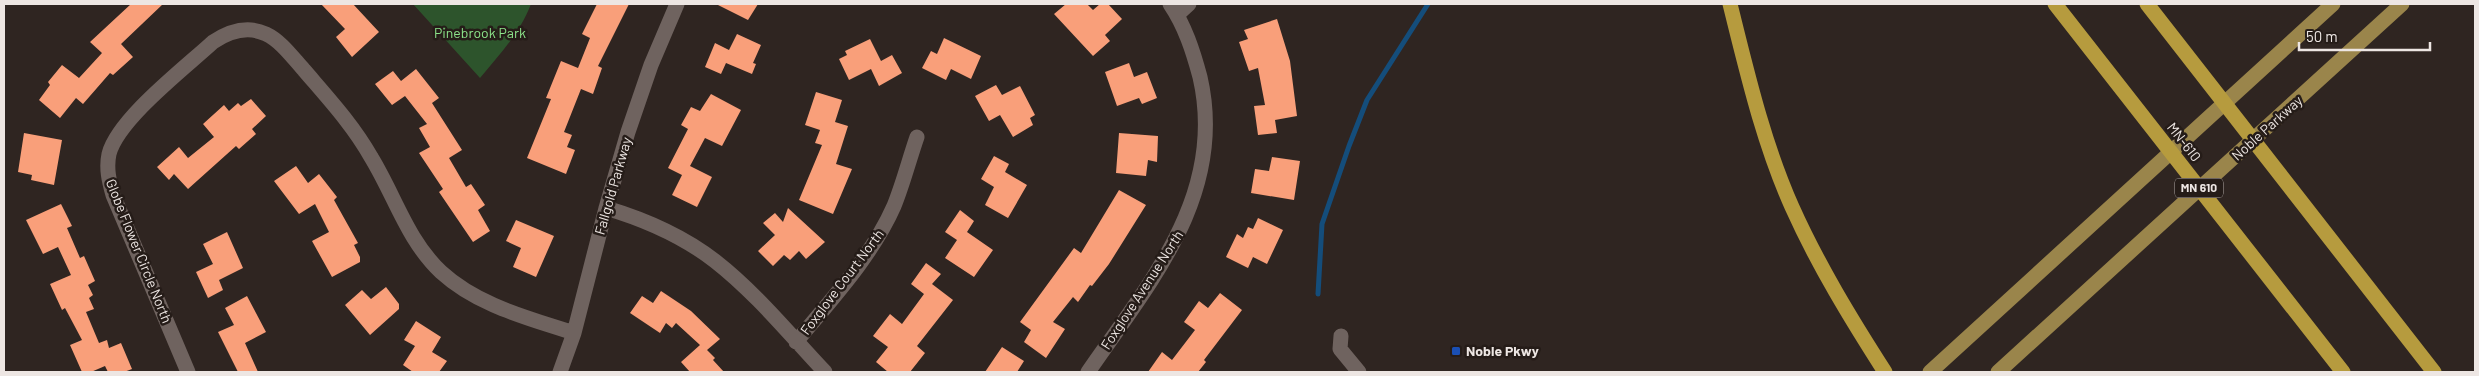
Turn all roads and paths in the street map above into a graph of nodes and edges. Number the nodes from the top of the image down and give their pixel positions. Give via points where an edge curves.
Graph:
1 (677, 4) edge
2 (1189, 4) edge
3 (1730, 4) edge
4 (2055, 4) edge
5 (2147, 4) edge
6 (2333, 4) edge
7 (2402, 4) edge
8 (1173, 9) edge
9 (917, 137) dead end
10 (606, 208) junction
11 (574, 333) junction
12 (1340, 336) dead end
13 (796, 342) junction
14 (188, 372) edge
15 (560, 372) edge
16 (825, 372) edge
17 (1088, 372) edge
18 (1359, 372) edge
19 (1885, 372) edge
20 (1930, 372) edge
21 (1998, 372) edge
22 (2343, 372) edge
23 (2434, 372) edge

1 - 10 street, Fallgold Parkway via 651,65
2 - 8 street
3 - 19 highway via 1762,124 1791,205 1830,282
4 - 22 highway, MN-610 / MN 610
5 - 23 highway
6 - 20 main road
7 - 21 main road, Noble Parkway
8 - 17 street, Foxglove Avenue North via 1193,52 1204,94 1206,137 1200,178 1187,218 1173,245
9 - 13 street, Foxglove Court North via 884,225 847,280
10 - 11 street, Fallgold Parkway
10 - 13 street via 672,235 709,257
11 - 14 street, Globe Flower Circle North via 478,298 441,272 410,234 372,157 350,124 281,45 266,33 247,30 228,32 213,42 130,119 109,153 107,174 113,195
11 - 15 street, Fallgold Parkway
12 - 18 street via 1340,349
13 - 16 street

